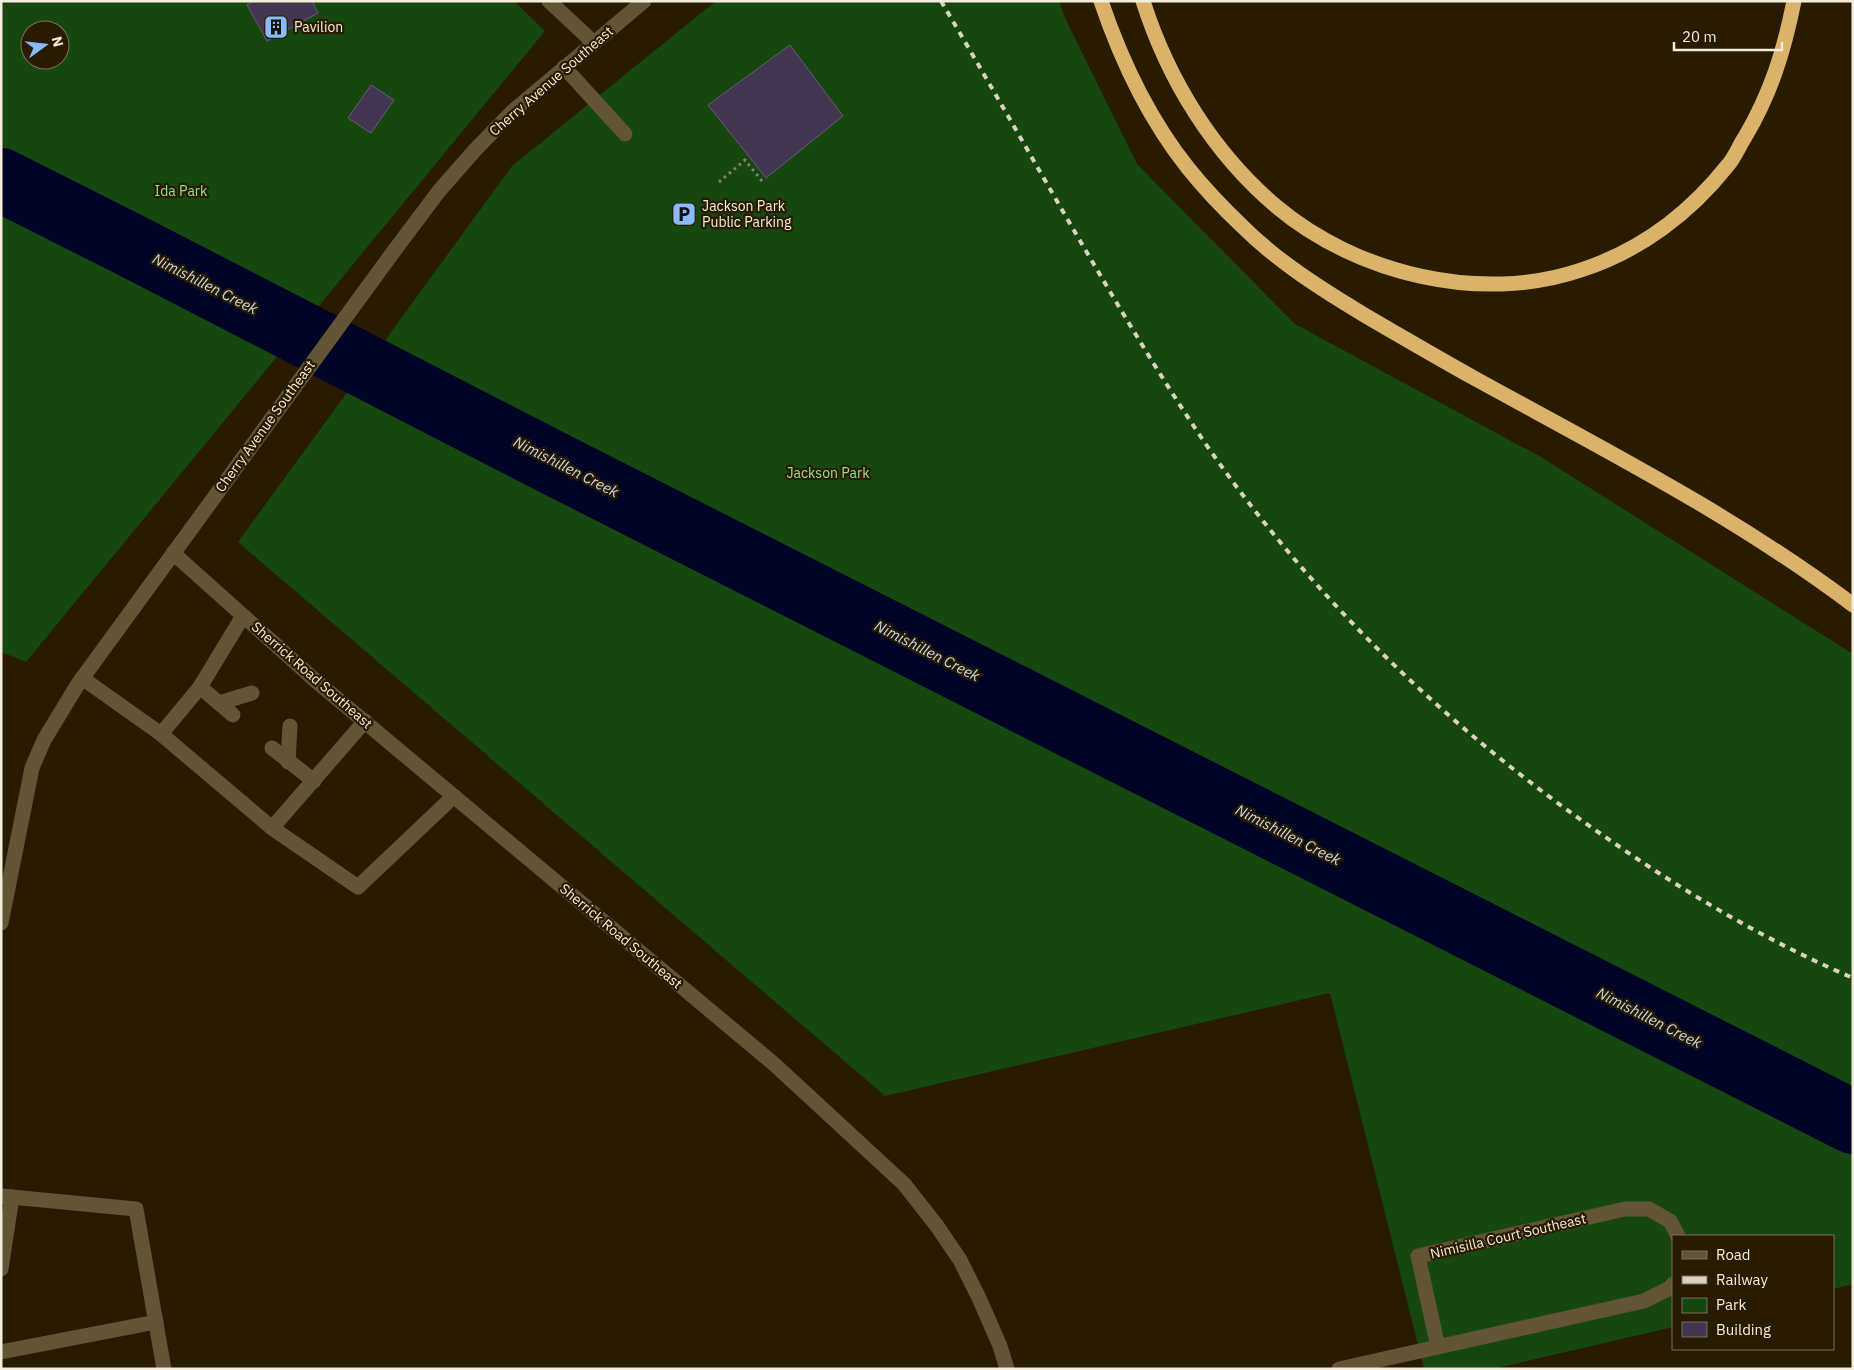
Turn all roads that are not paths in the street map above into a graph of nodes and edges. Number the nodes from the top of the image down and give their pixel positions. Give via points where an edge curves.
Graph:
1 (550, 1) edge
2 (644, 1) edge
3 (1101, 1) edge
4 (1143, 1) edge
5 (1152, 1) edge
6 (1794, 1) edge
7 (1154, 30) junction
8 (593, 42) junction
9 (564, 67) junction
10 (625, 134) dead end
11 (173, 553) junction
12 (1853, 605) edge
13 (243, 616) junction
14 (82, 678) junction
15 (200, 687) junction
16 (252, 693) dead end
17 (219, 703) junction
18 (233, 714) dead end
19 (365, 721) junction
20 (290, 726) dead end
21 (161, 734) junction
22 (272, 748) dead end
23 (288, 762) junction
24 (314, 781) junction
25 (454, 796) junction
26 (272, 828) junction
27 (1, 923) edge
28 (7, 1196) edge
29 (1677, 1235) edge
30 (1, 1269) edge
31 (1672, 1285) edge
32 (156, 1322) junction
33 (1438, 1347) junction
34 (1, 1352) edge
35 (164, 1369) edge
36 (1006, 1369) edge
37 (1339, 1369) edge

1 - 8 street
2 - 8 street, Cherry Avenue Southeast
3 - 12 highway via 1144,102 1188,169 1243,228 1284,262 1328,293 1420,348 1749,533
4 - 7 highway
5 - 7 highway
6 - 7 highway via 1778,69 1756,118 1729,164 1694,203 1652,236 1605,262 1528,282 1474,284 1421,277 1370,262 1322,238 1278,208 1222,151 1192,107
8 - 9 street, Cherry Avenue Southeast
9 - 10 street
9 - 11 street, Cherry Avenue Southeast via 512,112 439,191
11 - 13 street, Sherrick Road Southeast
11 - 14 street, Cherry Avenue Southeast
13 - 15 street
13 - 19 street, Sherrick Road Southeast
14 - 21 street
14 - 27 street, Cherry Avenue Southeast via 44,740 32,768
15 - 17 street
15 - 21 street
16 - 17 street
17 - 18 street
19 - 24 street
19 - 25 street, Sherrick Road Southeast
20 - 23 street
21 - 26 street
22 - 23 street
23 - 24 street
24 - 26 street
25 - 26 street via 358,888
25 - 36 street, Sherrick Road Southeast via 774,1064 904,1184 960,1260 980,1298
28 - 30 street
28 - 32 street via 136,1209
29 - 33 street, Nimisilla Court Southeast via 1670,1221 1649,1209 1625,1209 1418,1256
31 - 33 street via 1644,1301
32 - 34 street
32 - 35 street
33 - 37 street

